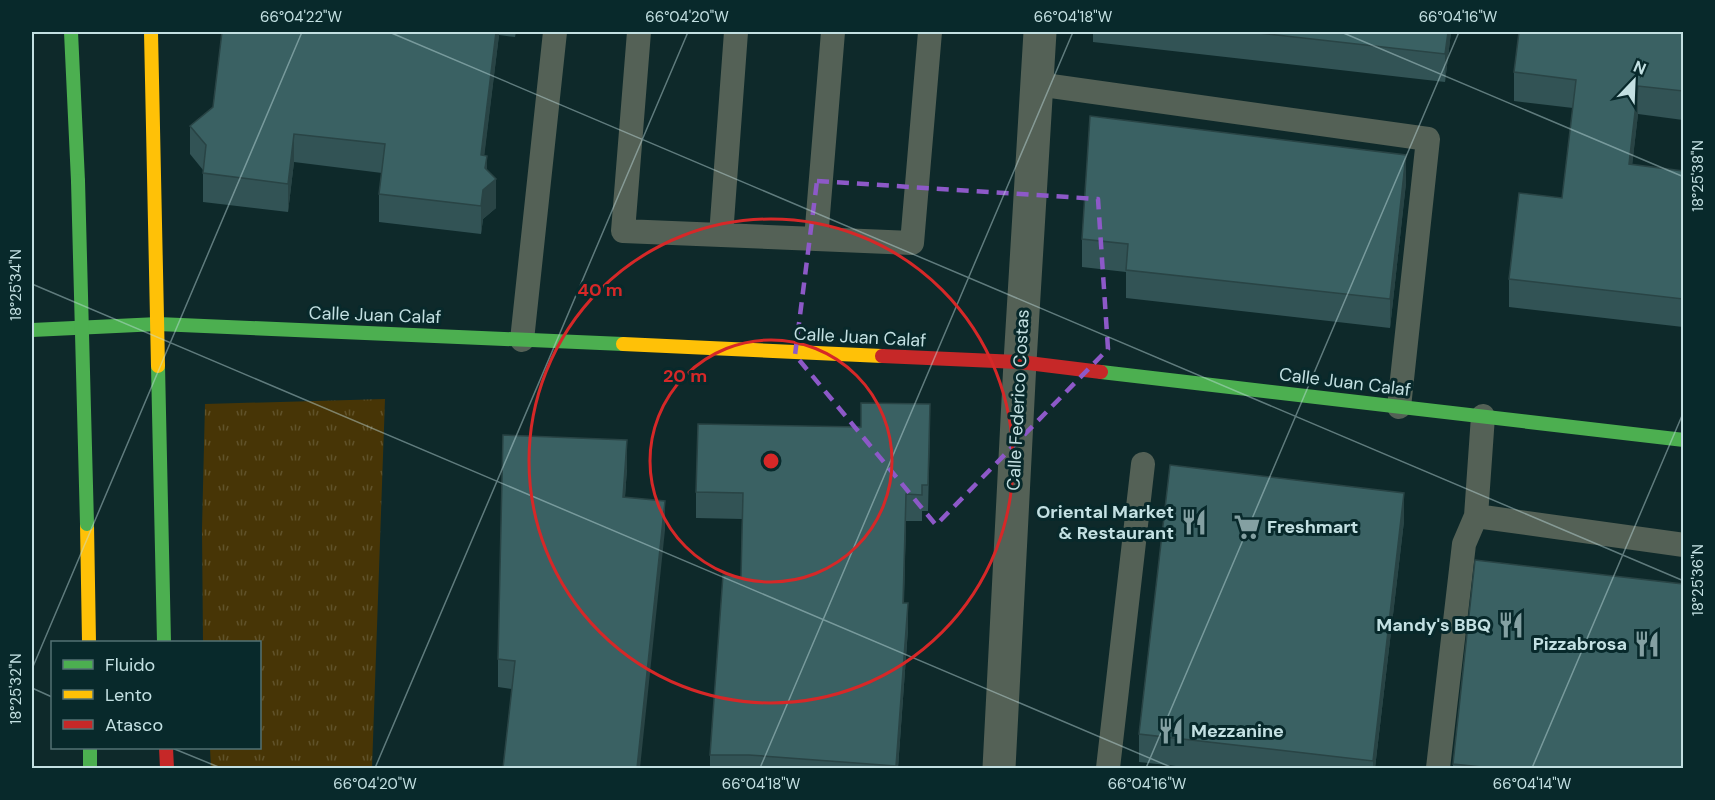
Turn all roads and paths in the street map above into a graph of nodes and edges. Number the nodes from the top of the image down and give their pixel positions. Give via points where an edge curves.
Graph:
1 (71, 32) edge
2 (82, 32) edge
3 (151, 32) edge
4 (555, 32) edge
5 (639, 32) edge
6 (736, 32) edge
7 (833, 32) edge
8 (930, 32) edge
9 (1040, 32) edge
10 (1037, 84) junction
11 (78, 181) junction
12 (721, 235) junction
13 (816, 239) junction
14 (158, 324) junction
15 (32, 330) edge
16 (522, 340) junction
17 (1020, 362) junction
18 (1399, 407) junction
19 (1483, 417) junction
20 (1683, 440) edge
21 (1143, 464) dead end
22 (1476, 516) junction
23 (1683, 545) edge
24 (89, 641) edge
25 (164, 641) edge
26 (90, 749) edge
27 (166, 749) edge
28 (90, 768) edge
29 (167, 768) edge
30 (999, 768) edge
31 (1108, 768) edge
32 (1438, 768) edge

1 - 11 main road
2 - 11 main road
3 - 14 main road
4 - 16 lane
5 - 12 lane via 623,231
6 - 12 lane
7 - 13 lane
8 - 13 lane via 912,243
9 - 10 street, Calle Federico Costas
10 - 17 street, Calle Federico Costas
10 - 18 lane via 1428,139
11 - 24 main road, bridge
12 - 13 lane
14 - 15 main road, Calle Juan Calaf
14 - 16 main road, Calle Juan Calaf
14 - 25 main road
16 - 17 main road, Calle Juan Calaf
17 - 18 main road, Calle Juan Calaf
17 - 30 street, Calle Federico Costas
18 - 19 main road, Calle Juan Calaf
19 - 20 main road, Calle Juan Calaf
19 - 22 lane
21 - 31 lane
22 - 23 lane
22 - 32 lane via 1464,544
26 - 28 main road
27 - 29 main road

